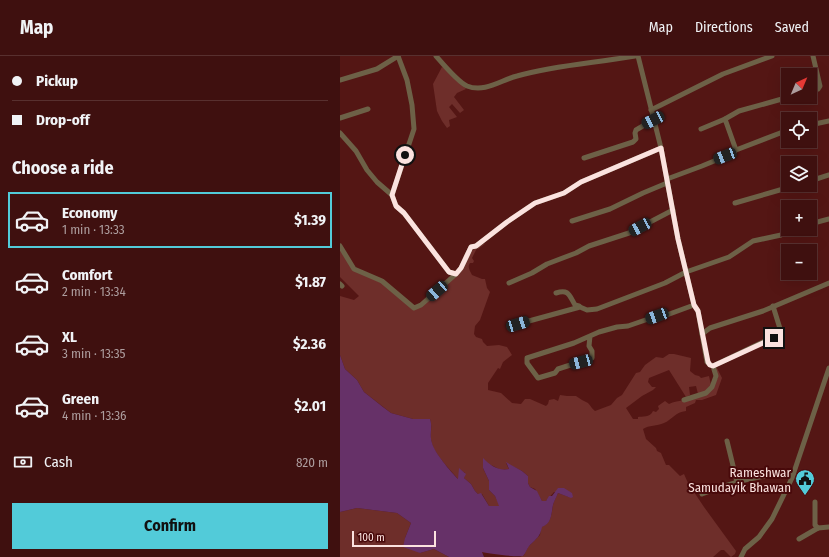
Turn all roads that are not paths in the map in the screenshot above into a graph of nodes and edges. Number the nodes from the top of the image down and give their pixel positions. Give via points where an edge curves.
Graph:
1 (398, 56) edge
2 (436, 56) edge
3 (637, 56) edge
4 (772, 56) edge
5 (813, 56) edge
6 (816, 68) edge
7 (817, 73) edge
8 (340, 80) edge
9 (817, 89) edge
10 (781, 99) edge
11 (368, 109) dead end
12 (651, 110) junction
13 (340, 118) edge
14 (725, 119) junction
15 (653, 120) junction
16 (829, 121) edge
17 (817, 124) edge
18 (702, 129) dead end
19 (340, 133) edge
20 (781, 133) edge
21 (661, 148) junction
22 (736, 150) junction
23 (584, 158) dead end
24 (829, 176) edge
25 (817, 179) edge
26 (667, 181) junction
27 (781, 190) edge
28 (392, 195) junction
29 (735, 203) dead end
30 (673, 210) junction
31 (829, 219) edge
32 (572, 221) dead end
33 (817, 222) edge
34 (781, 235) edge
35 (340, 246) edge
36 (686, 272) junction
37 (456, 274) junction
38 (509, 283) dead end
39 (829, 283) edge
40 (556, 293) dead end
41 (694, 305) junction
42 (580, 306) junction
43 (773, 306) junction
44 (513, 327) dead end
45 (702, 334) junction
46 (590, 336) junction
47 (713, 366) junction
48 (829, 369) edge
49 (684, 400) dead end
50 (727, 441) dead end
51 (793, 476) junction
52 (737, 482) junction
53 (702, 494) dead end
54 (815, 502) dead end
55 (829, 527) edge
56 (818, 528) junction
57 (799, 539) dead end
58 (741, 557) edge

1 - 8 street via 377,68
1 - 28 street via 408,80 414,128
2 - 3 street via 467,86 485,88 516,76 558,67
3 - 12 street
4 - 12 street via 723,74
5 - 6 street
7 - 9 street via 820,86
10 - 14 street via 739,111
11 - 13 street
12 - 15 street
14 - 18 street
14 - 22 street
15 - 21 street
15 - 23 street via 636,130 636,139 633,142
16 - 17 street
19 - 28 street via 377,182
20 - 22 street
21 - 26 street
21 - 37 street via 581,182 564,193 535,203 476,246 471,247
22 - 26 street
24 - 25 street
26 - 30 street
26 - 32 street via 610,209
27 - 29 street
28 - 37 street via 396,206 449,272
30 - 36 street
30 - 38 street via 629,233 589,246
31 - 33 street
34 - 36 street via 753,242 729,257
35 - 37 street via 354,269 382,281 414,308 421,305
36 - 41 street
36 - 42 street via 665,283 597,309 587,310
39 - 43 street
40 - 42 street via 567,292 575,305
41 - 45 street via 698,311
41 - 46 street via 676,313 657,316
42 - 44 street
43 - 45 street via 710,328
43 - 47 street via 782,335
45 - 47 street via 708,362
46 - 46 street via 527,358 527,363 538,378 592,358
47 - 49 street via 716,376 712,387 706,392
48 - 51 street
50 - 52 street
51 - 52 street via 779,474
51 - 58 street via 772,519
52 - 53 street
54 - 56 street via 814,526
55 - 56 street
56 - 57 street

